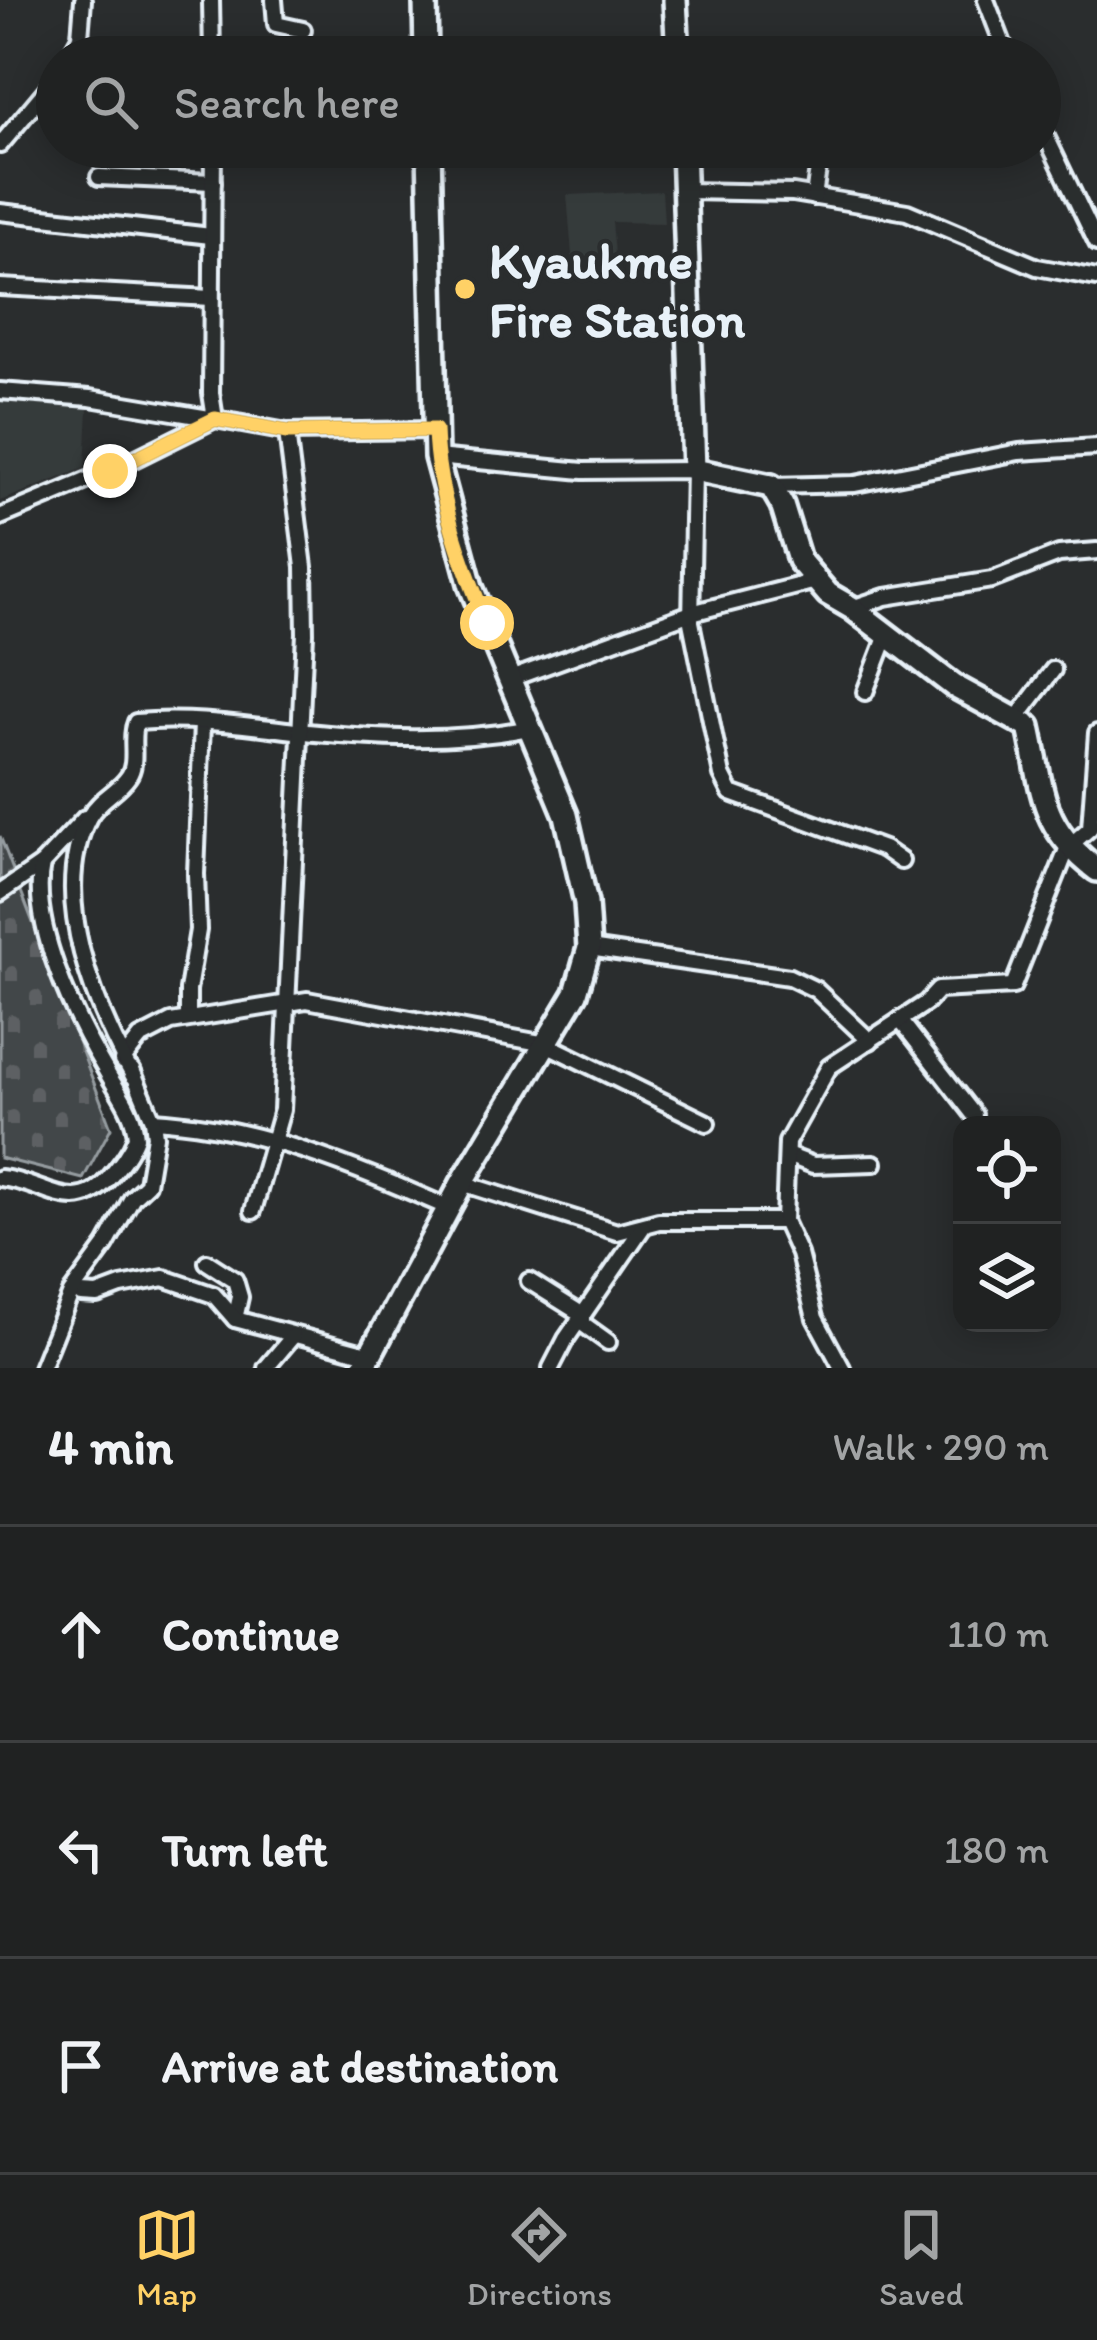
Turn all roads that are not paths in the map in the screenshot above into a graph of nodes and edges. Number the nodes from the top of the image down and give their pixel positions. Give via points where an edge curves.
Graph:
1 (82, 0) edge
2 (211, 0) edge
3 (274, 0) edge
4 (425, 0) edge
5 (675, 0) edge
6 (986, 0) edge
7 (303, 30) dead end
8 (80, 36) edge
9 (212, 36) edge
10 (426, 36) edge
11 (677, 36) edge
12 (1000, 36) edge
13 (36, 102) edge
14 (0, 145) edge
15 (213, 168) edge
16 (429, 168) edge
17 (684, 168) edge
18 (818, 168) edge
19 (1061, 168) edge
20 (99, 177) dead end
21 (213, 182) junction
22 (686, 191) junction
23 (814, 197) junction
24 (0, 212) edge
25 (212, 236) junction
26 (1097, 243) edge
27 (1097, 278) edge
28 (0, 287) edge
29 (211, 298) junction
30 (0, 392) edge
31 (215, 419) junction
32 (435, 430) junction
33 (287, 432) junction
34 (1097, 447) edge
35 (436, 457) junction
36 (694, 470) junction
37 (771, 486) junction
38 (0, 518) edge
39 (1097, 551) edge
40 (816, 581) junction
41 (852, 608) junction
42 (691, 613) junction
43 (887, 635) junction
44 (1053, 670) dead end
45 (510, 680) junction
46 (865, 692) dead end
47 (1015, 719) junction
48 (202, 724) junction
49 (530, 728) junction
50 (300, 731) junction
51 (1097, 734) edge
52 (91, 813) junction
53 (1068, 848) junction
54 (901, 861) dead end
55 (42, 865) junction
56 (1097, 870) edge
57 (0, 893) edge
58 (590, 949) junction
59 (286, 1002) junction
60 (188, 1018) junction
61 (900, 1020) junction
62 (143, 1037) junction
63 (870, 1041) junction
64 (545, 1044) junction
65 (122, 1060) junction
66 (133, 1076) junction
67 (974, 1114) dead end
68 (153, 1120) junction
69 (707, 1123) dead end
70 (273, 1141) junction
71 (787, 1155) junction
72 (874, 1163) dead end
73 (0, 1178) edge
74 (462, 1184) junction
75 (449, 1208) junction
76 (253, 1211) dead end
77 (784, 1221) junction
78 (643, 1227) junction
79 (207, 1262) dead end
80 (529, 1281) dead end
81 (81, 1294) dead end
82 (583, 1315) junction
83 (235, 1319) junction
84 (293, 1336) junction
85 (608, 1342) dead end
86 (367, 1361) edge
87 (41, 1368) edge
88 (266, 1368) edge
89 (550, 1368) edge
90 (842, 1368) edge

1 - 8 street
2 - 9 street
3 - 7 street via 276,24
4 - 10 street
5 - 11 street
6 - 12 street
13 - 14 street
15 - 21 street
16 - 32 street
17 - 22 street
18 - 23 street
19 - 26 street
20 - 21 street
21 - 25 street
22 - 23 street
22 - 36 street
23 - 27 street via 907,212 1037,267
24 - 25 street
25 - 29 street
28 - 29 street
29 - 31 street
30 - 31 street
31 - 33 street
31 - 38 street
32 - 33 street
32 - 35 street
33 - 50 street via 304,567
34 - 37 street via 1019,452 856,484
35 - 36 street via 583,471
35 - 45 street via 471,586
36 - 37 street
36 - 42 street
37 - 40 street
39 - 41 street
40 - 41 street
40 - 42 street
41 - 43 street
42 - 45 street
42 - 54 street via 731,793
43 - 46 street
43 - 47 street
44 - 47 street
45 - 49 street
47 - 53 street via 1029,727 1049,819
48 - 50 street
48 - 52 street via 136,722 129,776
48 - 60 street
49 - 50 street via 480,736
49 - 58 street via 577,853
50 - 59 street
51 - 53 street via 1090,828
52 - 55 street
52 - 65 street via 75,877 80,945
53 - 56 street
53 - 61 street via 1013,986 938,990
55 - 57 street
55 - 73 street via 40,910 60,973 136,1137 87,1197
58 - 63 street via 789,977 816,990
58 - 64 street via 576,993
59 - 60 street
59 - 64 street
59 - 70 street via 282,1110
60 - 62 street
61 - 63 street
61 - 67 street
62 - 65 street
62 - 66 street
63 - 71 street via 829,1067
64 - 69 street
64 - 74 street
65 - 66 street
66 - 68 street
68 - 70 street
68 - 87 street via 147,1184 71,1293
70 - 75 street
70 - 76 street
71 - 72 street via 813,1165
71 - 77 street
74 - 75 street
74 - 78 street via 617,1232
75 - 86 street
77 - 78 street
77 - 90 street via 815,1318
78 - 82 street
79 - 83 street via 236,1280
80 - 82 street
81 - 83 street via 164,1278 214,1295
82 - 85 street via 583,1324
82 - 89 street
83 - 84 street
84 - 86 street
84 - 88 street

